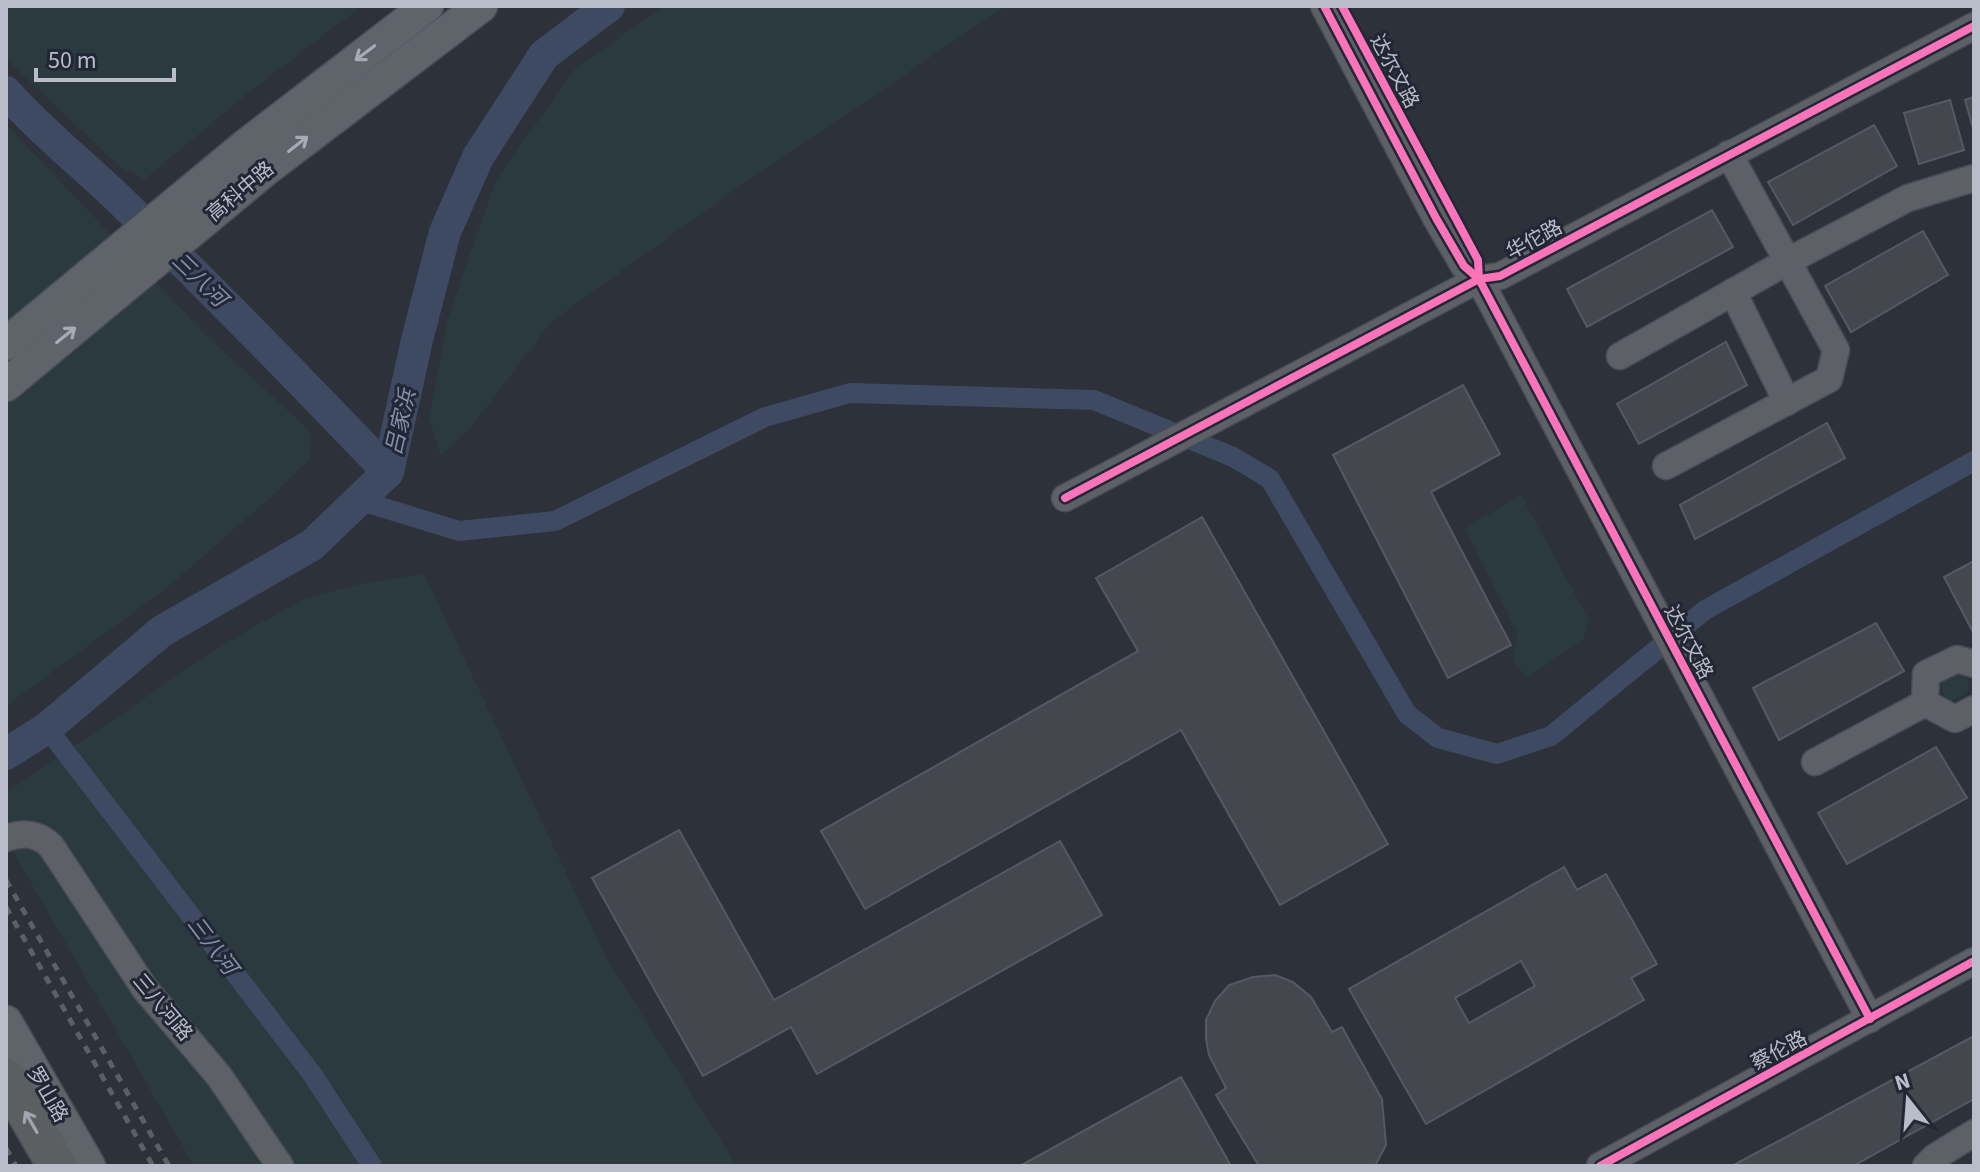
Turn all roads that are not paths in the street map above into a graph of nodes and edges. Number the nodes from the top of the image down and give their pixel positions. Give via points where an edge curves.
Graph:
1 (481, 6) edge
2 (1324, 6) edge
3 (1342, 6) edge
4 (421, 8) edge
5 (1974, 13) edge
6 (1974, 26) edge
7 (1729, 154) junction
8 (1974, 178) edge
9 (183, 218) junction
10 (1788, 261) junction
11 (1479, 279) junction
12 (1733, 292) junction
13 (6, 344) edge
14 (1620, 356) dead end
15 (6, 385) edge
16 (1787, 402) junction
17 (1666, 466) dead end
18 (1065, 498) dead end
19 (1974, 664) edge
20 (1925, 703) junction
21 (1972, 715) edge
22 (1815, 762) dead end
23 (6, 838) edge
24 (1974, 961) edge
25 (1870, 1019) junction
26 (6, 1022) edge
27 (6, 1078) edge
28 (1974, 1133) edge
29 (57, 1166) edge
30 (89, 1166) edge
31 (280, 1166) edge
32 (1600, 1166) edge
33 (1926, 1166) edge

9 -> 1 main road, 高科中路 via 339,112
2 - 11 street, 达尔文路 via 1436,218 1464,266
3 - 11 street, 达尔文路 via 1478,260
4 -> 9 main road, 高科中路 via 320,87
5 - 11 street, 华佗路 via 1493,263
6 - 7 street, 华佗路
7 - 10 street
7 - 11 street, 华佗路 via 1500,276
8 - 10 street via 1908,198
9 - 13 main road, 高科中路 via 126,244
15 -> 9 main road, 高科中路 via 149,266
10 - 12 street
10 - 16 street via 1836,350 1829,379
11 - 18 street, 华佗路
11 - 25 street, 达尔文路
12 - 14 street
12 - 16 street
16 - 17 street
19 - 20 street via 1957,659 1926,674
20 - 21 street via 1955,719
20 - 22 street
23 - 31 street, 三八河路 via 29,834 51,846 145,989 219,1076
24 - 25 street, 蔡伦路
25 - 32 street, 蔡伦路
26 - 30 main road, 罗山路
29 -> 27 highway
28 - 33 street

